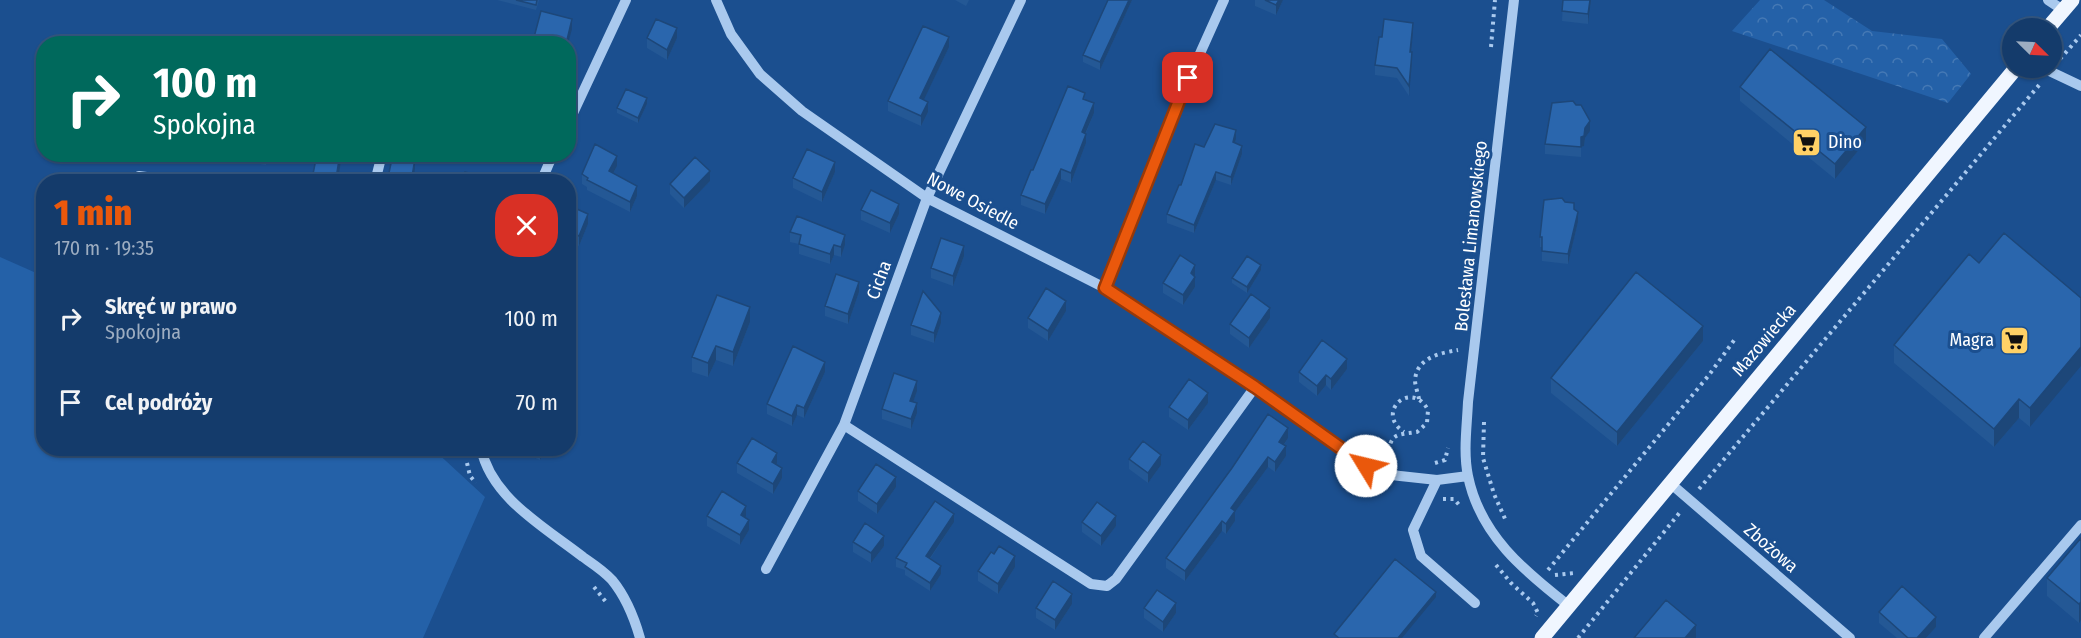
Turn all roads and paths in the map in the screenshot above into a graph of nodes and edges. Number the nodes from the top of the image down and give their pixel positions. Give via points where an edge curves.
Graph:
1 (626, 0) edge
2 (716, 0) edge
3 (1021, 0) edge
4 (1224, 0) edge
5 (1514, 0) edge
6 (2048, 0) edge
7 (2067, 5) edge
8 (2056, 18) edge
9 (2081, 34) edge
10 (2062, 54) edge
11 (2008, 78) edge
12 (2039, 78) edge
13 (2061, 78) edge
14 (2080, 88) edge
15 (576, 107) edge
16 (927, 198) junction
17 (1105, 288) junction
18 (1735, 339) dead end
19 (1458, 350) dead end
20 (1255, 387) junction
21 (1420, 399) junction
22 (844, 425) junction
23 (1404, 432) junction
24 (1485, 442) dead end
25 (1449, 443) dead end
26 (483, 456) edge
27 (1394, 461) dead end
28 (1430, 464) dead end
29 (1468, 476) junction
30 (1437, 480) junction
31 (1670, 483) junction
32 (1429, 498) junction
33 (1690, 500) junction
34 (1463, 509) dead end
35 (2081, 525) edge
36 (1510, 531) dead end
37 (1491, 560) dead end
38 (1542, 565) dead end
39 (766, 569) dead end
40 (1548, 570) junction
41 (1576, 573) dead end
42 (1475, 603) dead end
43 (1569, 606) junction
44 (1533, 620) dead end
45 (640, 638) edge
46 (1542, 638) edge
47 (1578, 638) edge
48 (1850, 638) edge
49 (1984, 638) edge

1 - 15 street
2 - 16 street, Nowe Osiedle via 731,34 759,74 802,111
3 - 16 street, Cicha
4 - 17 street via 1180,98
5 - 29 street, Bolesława Limanowskiego via 1468,402
6 - 7 street
7 - 8 main road
9 - 10 path
11 - 31 main road, Mazowiecka
12 - 33 path
13 - 14 street
16 - 17 street, Nowe Osiedle
16 - 22 street, Cicha
17 - 20 street, Nowe Osiedle
18 - 40 path
19 - 21 path via 1431,355 1420,367 1415,380
20 - 22 street via 1116,579 1107,586 1091,584
20 - 30 street, Nowe Osiedle via 1366,466 1391,475
21 - 23 path via 1428,410 1426,423 1417,432
21 - 23 path via 1405,398 1394,407 1394,421
22 - 39 street, Cicha
23 - 27 path via 1390,442 1387,458
24 - 36 path via 1484,458 1494,494
25 - 28 path via 1445,460
26 - 45 street via 492,478 508,497 612,581 628,604
29 - 30 street, Nowe Osiedle
29 - 43 street via 1479,509 1498,541 1526,572
30 - 32 street
31 - 33 street, Zbożowa
31 - 43 main road, Mazowiecka
32 - 34 path via 1454,499
32 - 42 street via 1413,530 1421,556
33 - 47 path
33 - 48 street, Zbożowa
35 - 49 street
37 - 44 path via 1533,603 1538,613
38 - 40 path
40 - 41 path via 1556,576
43 - 46 main road, Mazowiecka

